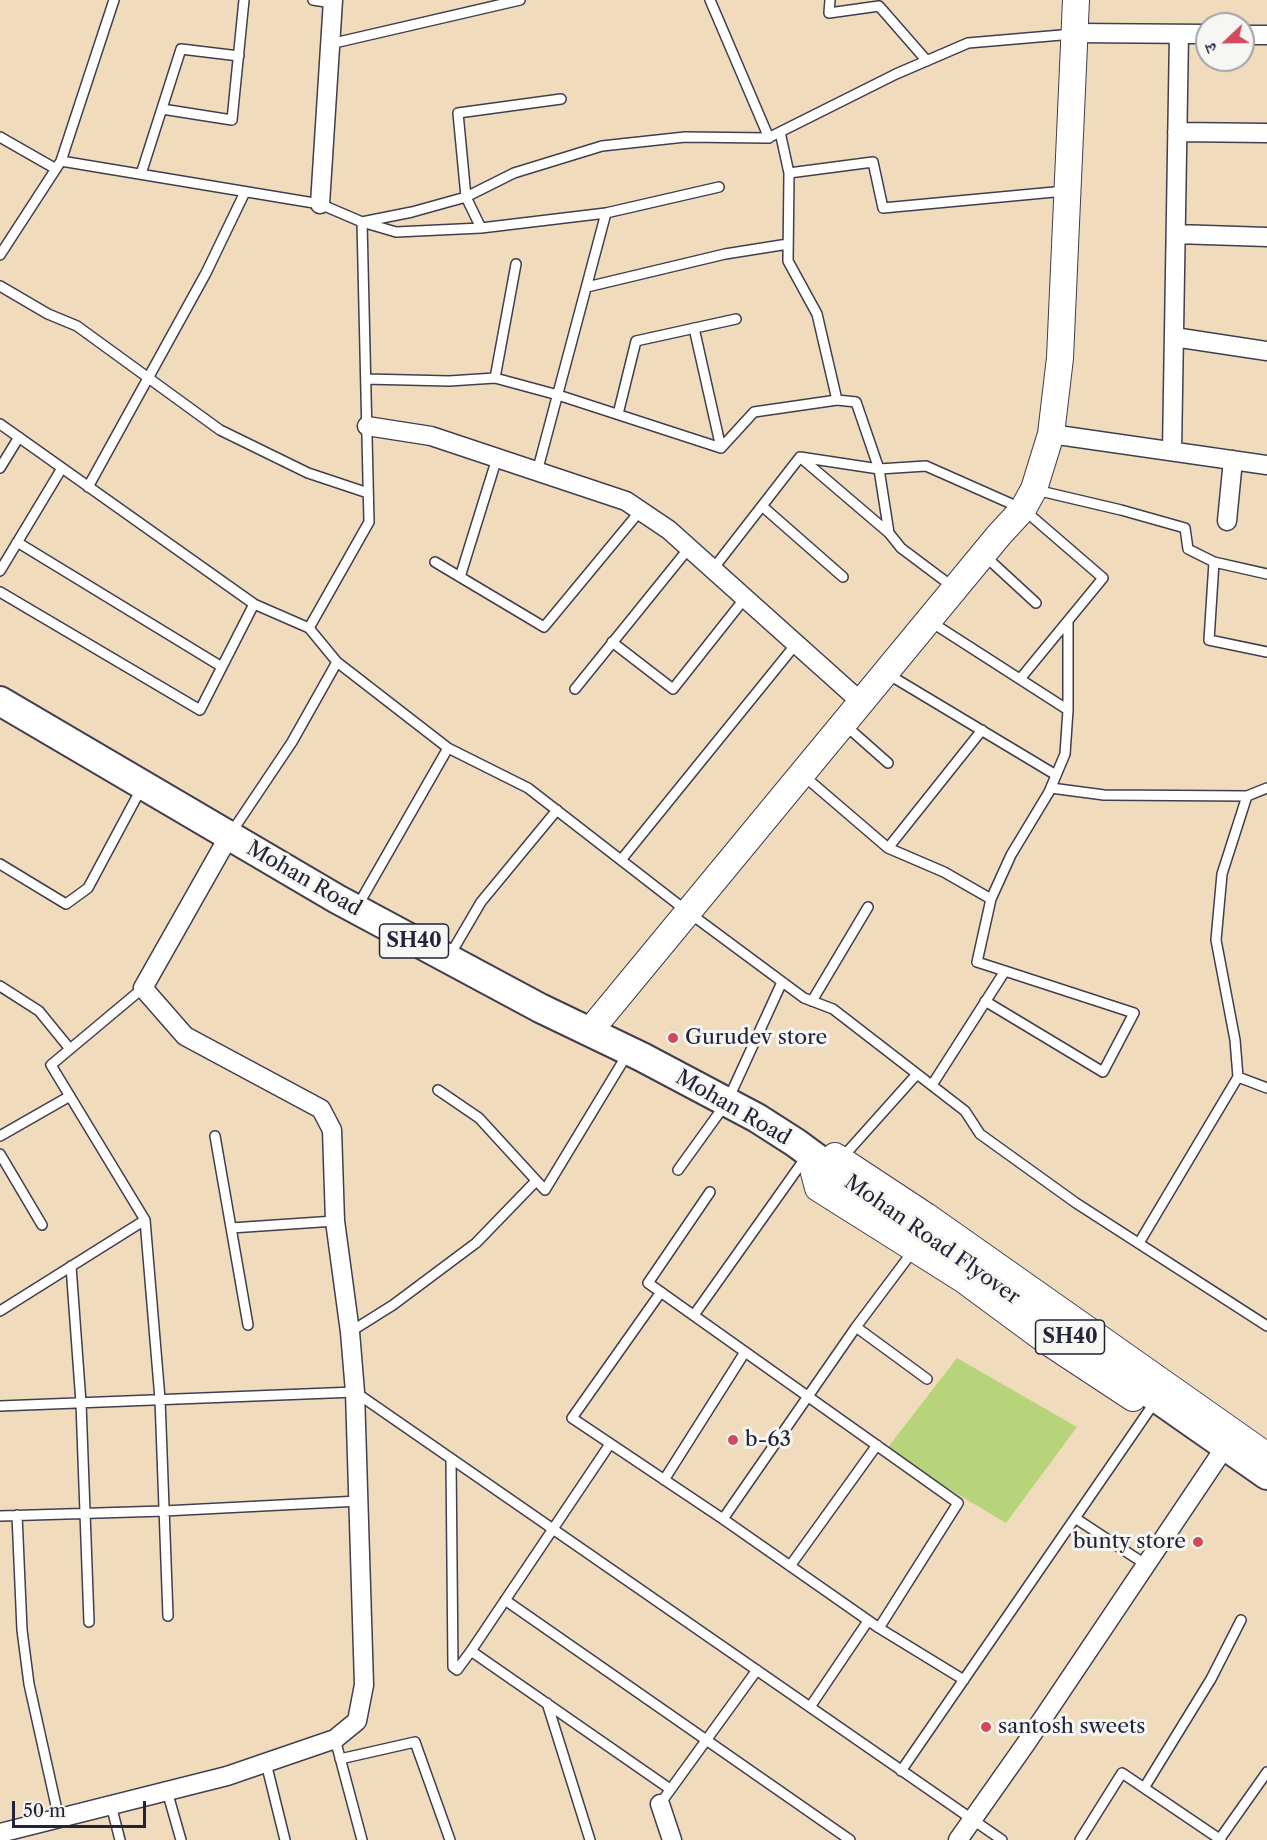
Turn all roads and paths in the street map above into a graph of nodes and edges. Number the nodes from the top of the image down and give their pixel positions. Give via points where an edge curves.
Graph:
1 (114, 0) edge
2 (244, 0) edge
3 (313, 0) edge
4 (520, 0) edge
5 (710, 0) edge
6 (830, 0) edge
7 (1076, 0) edge
8 (332, 2) edge
9 (1074, 33) junction
10 (1179, 34) junction
11 (1195, 34) edge
12 (330, 44) junction
13 (239, 56) junction
14 (927, 61) junction
15 (561, 99) dead end
16 (162, 109) junction
17 (780, 132) junction
18 (1178, 132) junction
19 (1267, 133) edge
20 (0, 137) edge
21 (769, 138) junction
22 (59, 165) junction
23 (789, 173) junction
24 (141, 174) junction
25 (719, 187) dead end
26 (1067, 191) junction
27 (245, 192) junction
28 (466, 197) junction
29 (320, 204) junction
30 (606, 213) junction
31 (362, 222) junction
32 (482, 228) junction
33 (1176, 234) junction
34 (1267, 237) edge
35 (788, 244) junction
36 (0, 255) edge
37 (516, 264) dead end
38 (0, 286) edge
39 (587, 286) junction
40 (736, 319) dead end
41 (694, 328) junction
42 (1174, 337) junction
43 (1267, 351) edge
44 (495, 378) junction
45 (148, 379) junction
46 (366, 379) junction
47 (558, 395) junction
48 (837, 400) junction
49 (618, 414) junction
50 (0, 424) edge
51 (367, 426) junction
52 (1051, 434) junction
53 (19, 437) junction
54 (721, 448) junction
55 (1172, 451) junction
56 (800, 457) junction
57 (497, 458) junction
58 (1233, 460) junction
59 (1267, 465) edge
60 (0, 468) edge
61 (62, 468) junction
62 (879, 469) junction
63 (537, 472) junction
64 (88, 487) junction
65 (368, 493) junction
66 (1028, 499) junction
67 (762, 506) junction
68 (640, 511) junction
69 (1227, 521) dead end
70 (889, 533) junction
71 (17, 542) junction
72 (688, 548) junction
73 (983, 554) junction
74 (435, 562) dead end
75 (1214, 562) junction
76 (712, 569) junction
77 (0, 571) edge
78 (1267, 574) edge
79 (460, 577) junction
80 (843, 577) dead end
81 (956, 588) junction
82 (0, 592) edge
83 (745, 598) junction
84 (1036, 603) dead end
85 (254, 604) junction
86 (928, 621) junction
87 (1067, 622) junction
88 (309, 628) junction
89 (612, 642) junction
90 (796, 644) junction
91 (1267, 652) edge
92 (337, 662) junction
93 (222, 666) junction
94 (886, 673) junction
95 (1020, 679) junction
96 (575, 689) dead end
97 (0, 701) edge
98 (861, 702) junction
99 (1068, 710) junction
100 (844, 724) junction
101 (981, 730) junction
102 (448, 748) junction
103 (888, 762) dead end
104 (802, 775) junction
105 (1056, 775) junction
106 (143, 785) junction
107 (1051, 788) junction
108 (1267, 788) edge
109 (1247, 796) junction
110 (557, 810) junction
111 (229, 836) junction
112 (888, 848) junction
113 (621, 860) junction
114 (0, 864) edge
115 (991, 899) junction
116 (868, 907) dead end
117 (356, 909) junction
118 (688, 912) junction
119 (448, 959) junction
120 (1005, 971) junction
121 (782, 982) junction
122 (0, 986) edge
123 (143, 988) junction
124 (812, 1001) junction
125 (985, 1001) junction
126 (589, 1032) junction
127 (70, 1049) junction
128 (629, 1051) junction
129 (917, 1074) junction
130 (1238, 1077) junction
131 (932, 1085) junction
132 (1267, 1088) edge
133 (438, 1090) dead end
134 (70, 1096) junction
135 (727, 1102) junction
136 (0, 1136) edge
137 (215, 1136) dead end
138 (802, 1148) junction
139 (0, 1154) edge
140 (837, 1165) junction
141 (678, 1170) dead end
142 (536, 1181) junction
143 (710, 1192) dead end
144 (145, 1220) junction
145 (334, 1221) junction
146 (42, 1225) dead end
147 (231, 1228) junction
148 (1138, 1243) junction
149 (915, 1249) junction
150 (71, 1266) junction
151 (661, 1292) junction
152 (0, 1311) edge
153 (694, 1315) junction
154 (248, 1325) dead end
155 (1267, 1326) edge
156 (856, 1327) junction
157 (350, 1332) junction
158 (746, 1352) junction
159 (927, 1379) dead end
160 (355, 1392) junction
161 (808, 1396) junction
162 (160, 1399) junction
163 (81, 1403) junction
164 (0, 1406) edge
165 (1150, 1409) junction
166 (610, 1444) junction
167 (877, 1445) junction
168 (1219, 1456) junction
169 (1267, 1456) edge
170 (451, 1459) junction
171 (1267, 1475) edge
172 (664, 1480) junction
173 (1267, 1490) edge
174 (359, 1501) junction
175 (164, 1511) junction
176 (85, 1513) junction
177 (16, 1515) junction
178 (0, 1516) edge
179 (1075, 1518) junction
180 (723, 1519) junction
181 (553, 1529) junction
182 (1145, 1564) junction
183 (790, 1566) junction
184 (505, 1600) junction
185 (168, 1616) dead end
186 (1241, 1620) dead end
187 (868, 1621) junction
188 (89, 1622) dead end
189 (879, 1628) junction
190 (471, 1651) junction
191 (757, 1670) junction
192 (964, 1680) junction
193 (547, 1703) junction
194 (810, 1707) junction
195 (335, 1739) junction
196 (706, 1740) junction
197 (340, 1759) junction
198 (266, 1763) junction
199 (901, 1770) junction
200 (1267, 1772) edge
201 (1144, 1788) junction
202 (167, 1791) junction
203 (665, 1797) junction
204 (111, 1805) junction
205 (59, 1819) junction
206 (972, 1820) junction
207 (0, 1833) edge
208 (120, 1840) edge
209 (181, 1840) edge
210 (285, 1840) edge
211 (362, 1840) edge
212 (450, 1840) edge
213 (590, 1840) edge
214 (672, 1840) edge
215 (850, 1840) edge
216 (958, 1840) edge
217 (1002, 1840) edge
218 (1080, 1840) edge
219 (1220, 1840) edge

1 - 22 lane
2 - 13 lane
3 - 8 lane
4 - 12 lane
5 - 21 lane
6 - 14 lane via 829,14 879,6
7 - 9 street
8 - 12 street
9 - 10 street
9 - 14 lane via 968,43
9 - 26 street
10 - 11 street
10 - 18 street
12 - 29 street
13 - 16 lane via 181,50
13 - 16 lane via 232,120
14 - 17 lane
15 - 28 lane via 458,113
16 - 24 lane
17 - 21 lane
17 - 23 lane
18 - 19 street
18 - 33 street
20 - 22 lane
21 - 28 lane via 685,137 602,146 514,173
22 - 24 lane
22 - 36 lane
23 - 26 lane via 873,162 883,208
23 - 35 lane
24 - 27 lane
25 - 30 lane
26 - 52 street via 1060,358
27 - 29 lane
27 - 45 lane
28 - 31 lane
28 - 32 lane
29 - 31 lane
30 - 32 lane
30 - 39 lane
31 - 32 lane via 396,232
31 - 46 lane
33 - 34 street
33 - 42 street
35 - 39 lane via 725,254
35 - 48 lane via 788,261 817,314
37 - 44 lane
38 - 45 lane via 77,326
39 - 47 lane
40 - 41 lane
41 - 49 lane via 636,341
41 - 54 lane
42 - 43 street
42 - 55 street
44 - 46 lane
44 - 47 lane
45 - 64 lane
45 - 65 lane via 220,430 308,473
46 - 51 lane
47 - 49 lane
47 - 63 lane
48 - 54 lane via 754,412
48 - 62 lane via 856,402
49 - 54 lane
50 - 53 lane
51 - 57 street via 431,436
51 - 65 lane
52 - 55 street
52 - 66 street
53 - 60 lane
53 - 61 lane
55 - 58 street
56 - 62 lane
56 - 67 lane
56 - 70 lane
57 - 63 street
57 - 79 lane
58 - 59 street
58 - 69 street
61 - 64 lane
61 - 71 lane
62 - 66 lane via 926,466
62 - 70 lane
63 - 68 street via 626,501
64 - 85 lane
65 - 88 lane via 369,522
66 - 73 street
66 - 75 lane via 1121,510 1185,528 1188,549
66 - 87 lane via 1103,578
67 - 76 lane
67 - 80 lane
68 - 72 street
68 - 79 lane via 544,627
70 - 81 lane via 902,548
71 - 77 lane
71 - 93 lane
72 - 76 street
72 - 89 lane
73 - 81 street
73 - 84 lane
74 - 79 lane
75 - 78 lane
75 - 91 lane via 1209,640
76 - 83 street
81 - 86 street
82 - 93 lane via 200,710
83 - 89 lane via 673,689
83 - 90 street
85 - 88 lane
85 - 93 lane
86 - 94 street
86 - 95 lane
87 - 95 lane
87 - 99 lane
88 - 92 lane
89 - 96 lane
90 - 98 street
90 - 113 lane
92 - 102 lane
92 - 111 lane via 292,742
94 - 98 street
94 - 101 lane
95 - 99 lane
97 - 106 main road, Mohan Road / SH40
98 - 100 street
99 - 105 lane via 1065,754
100 - 103 lane
100 - 104 street
101 - 105 lane
101 - 112 lane
102 - 110 lane via 528,788
102 - 117 lane
104 - 112 lane
104 - 118 street
105 - 107 lane
106 - 111 main road, Mohan Road / SH40
106 - 114 lane via 88,888 66,904
107 - 109 lane via 1104,795
107 - 115 lane via 1011,855
108 - 109 lane
109 - 130 lane via 1222,874 1216,940
110 - 113 lane
110 - 119 lane via 481,902
111 - 117 main road, Mohan Road / SH40
111 - 123 street
112 - 115 lane via 944,872
113 - 118 lane
115 - 120 lane via 977,962
116 - 124 lane
117 - 119 main road, Mohan Road / SH40
118 - 121 lane
118 - 126 street
119 - 126 main road, Mohan Road / SH40
120 - 125 lane
120 - 125 lane via 1134,1013 1103,1072
121 - 124 lane
121 - 135 lane
122 - 127 lane via 39,1011
123 - 127 lane
123 - 145 street via 185,1036 321,1109 332,1130
124 - 129 lane via 833,1009
125 - 131 lane
126 - 128 main road, Mohan Road / SH40
127 - 134 lane via 51,1065
128 - 135 main road, Mohan Road / SH40
128 - 142 lane via 545,1190
129 - 131 lane
129 - 140 lane
130 - 132 lane
130 - 148 lane
131 - 148 lane via 965,1111 980,1134
133 - 142 lane via 479,1118
134 - 136 lane
134 - 144 lane
135 - 138 main road, Mohan Road / SH40
135 - 141 lane
137 - 147 lane
138 - 140 main road, Mohan Road / SH40
138 - 149 street via 818,1188
138 - 153 lane
139 - 146 lane
140 - 169 street via 926,1216
140 - 171 main road, Mohan Road Flyover / SH40 via 872,1199
142 - 157 lane via 476,1243
143 - 151 lane via 648,1283
144 - 150 lane
144 - 162 lane
145 - 147 lane
145 - 157 street
147 - 154 lane
148 - 155 lane
149 - 156 lane
149 - 165 street
150 - 152 lane
150 - 163 lane
151 - 153 lane
151 - 166 lane via 572,1418
153 - 158 lane
156 - 159 lane
156 - 161 lane
157 - 160 street
158 - 161 lane
158 - 172 lane
160 - 162 lane
160 - 170 lane
160 - 174 street
161 - 167 lane
161 - 180 lane
162 - 163 lane
162 - 175 lane
163 - 164 lane
163 - 176 lane
165 - 168 street
165 - 179 lane
166 - 172 lane
166 - 181 lane
167 - 183 lane
167 - 189 lane via 958,1503
168 - 173 street
168 - 182 street
170 - 181 lane
170 - 190 lane via 453,1667 457,1670
172 - 180 lane
174 - 175 lane
174 - 195 street via 364,1685 357,1721
175 - 176 lane
175 - 185 lane
176 - 177 lane
176 - 188 lane
177 - 178 lane
177 - 205 lane via 29,1684
179 - 182 lane
179 - 192 lane
180 - 183 lane
181 - 184 lane
181 - 191 lane
182 - 206 street
183 - 187 lane
184 - 190 lane
184 - 196 lane
186 - 201 lane
187 - 189 lane
187 - 194 lane
189 - 192 lane
190 - 193 lane
191 - 194 lane
191 - 196 lane
192 - 199 lane
193 - 203 lane
193 - 213 lane
194 - 199 lane
195 - 197 lane
195 - 198 street
196 - 203 lane
196 - 215 lane
197 - 211 lane
197 - 212 lane via 415,1742
198 - 202 street
198 - 210 lane
199 - 206 lane
200 - 219 lane
201 - 218 lane via 1122,1773
201 - 219 lane
202 - 204 street
202 - 209 lane
203 - 214 street
204 - 205 street
204 - 208 lane
205 - 207 street
206 - 216 street
206 - 217 lane

